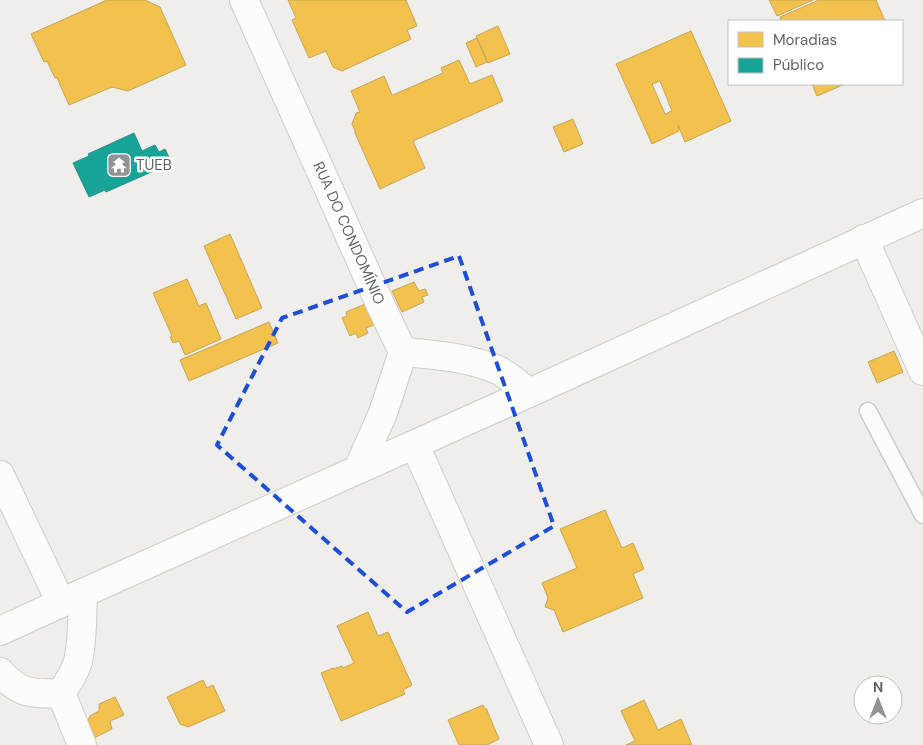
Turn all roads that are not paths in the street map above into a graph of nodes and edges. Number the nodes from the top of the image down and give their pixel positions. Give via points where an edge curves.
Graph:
1 (244, 0) edge
2 (923, 213) edge
3 (864, 239) junction
4 (403, 352) junction
5 (923, 371) edge
6 (529, 394) junction
7 (868, 411) dead end
8 (416, 445) junction
9 (358, 469) junction
10 (0, 475) edge
11 (923, 515) edge
12 (72, 598) junction
13 (0, 631) edge
14 (0, 672) edge
15 (61, 692) junction
16 (82, 745) edge
17 (549, 745) edge

1 - 4 street, RUA DO CONDOMÍNIO
2 - 3 street
3 - 5 street
3 - 6 street
4 - 6 street via 451,356 483,364 500,371
4 - 9 street via 383,413
6 - 8 street
7 - 11 lane
8 - 9 street
8 - 17 street
9 - 12 street
10 - 12 street
12 - 13 street
12 - 15 street via 82,631 78,660
14 - 15 street via 21,690 42,694
15 - 16 street

